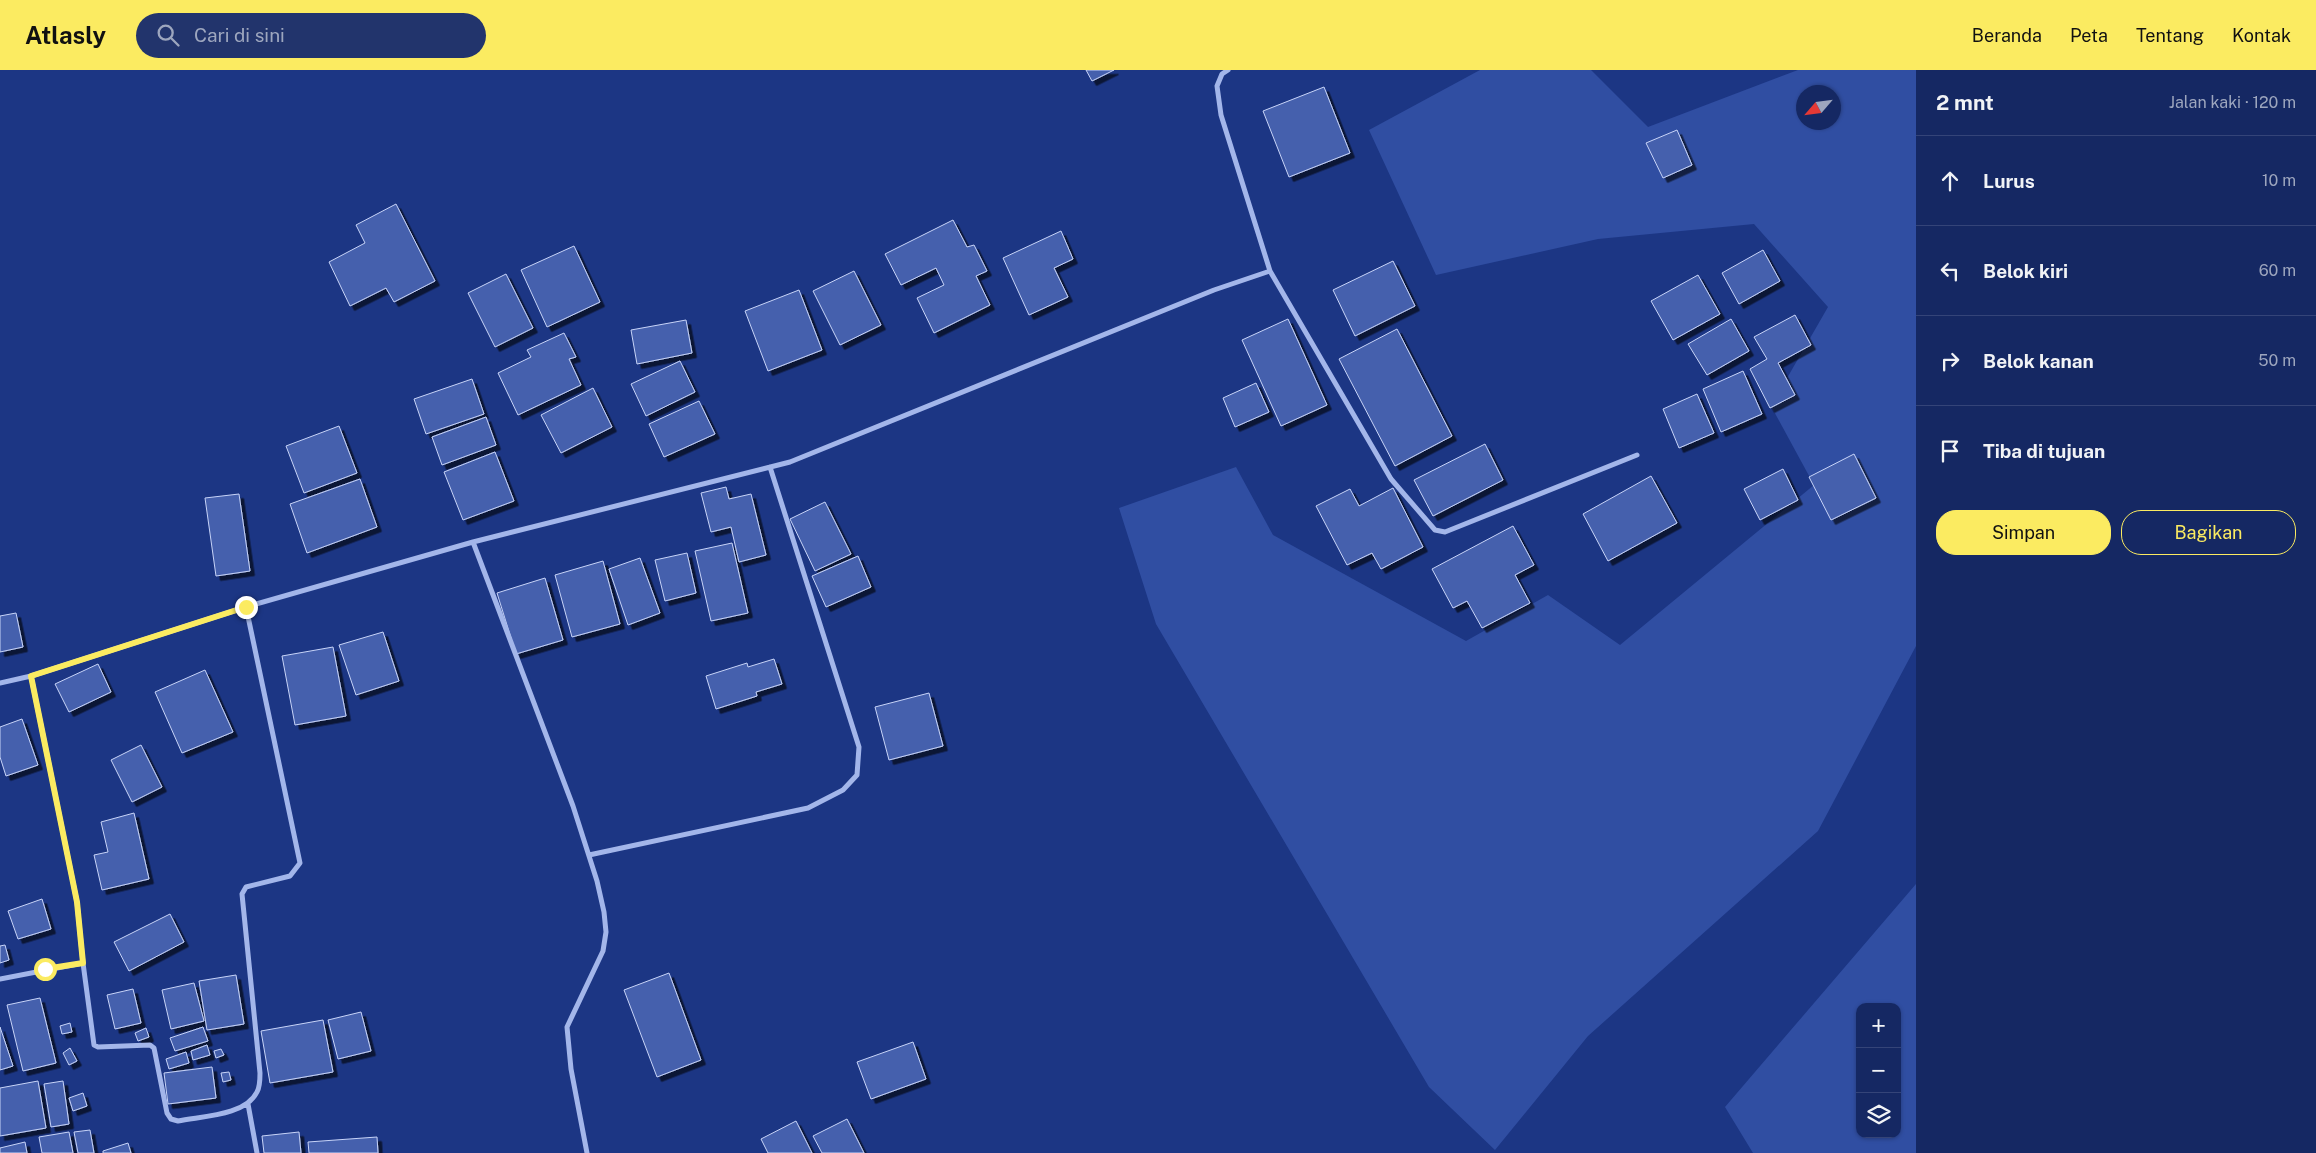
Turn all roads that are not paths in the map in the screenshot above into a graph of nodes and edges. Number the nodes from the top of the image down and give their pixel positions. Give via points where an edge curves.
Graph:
1 (1228, 70) edge
2 (1270, 271) junction
3 (1637, 455) dead end
4 (770, 467) junction
5 (473, 542) junction
6 (246, 607) junction
7 (31, 676) junction
8 (0, 682) edge
9 (589, 855) junction
10 (83, 963) junction
11 (0, 979) edge
12 (248, 1104) junction
13 (257, 1153) edge
14 (587, 1153) edge

1 - 2 street via 1222,74 1217,86 1221,115
2 - 3 street via 1391,480 1435,530 1445,532
2 - 4 street via 1214,290 790,462
4 - 5 street
4 - 9 street via 859,747 856,775 843,790 808,808
5 - 6 street
5 - 9 street
6 - 7 street
6 - 12 street via 300,863 290,876 246,886 242,894 260,1073 258,1091
7 - 8 street
7 - 10 street via 77,902
9 - 14 street via 606,932 603,951 567,1027 571,1069
10 - 11 street
10 - 12 street via 94,1045 98,1048 150,1045 154,1048 171,1119 178,1121 231,1111
12 - 13 street

